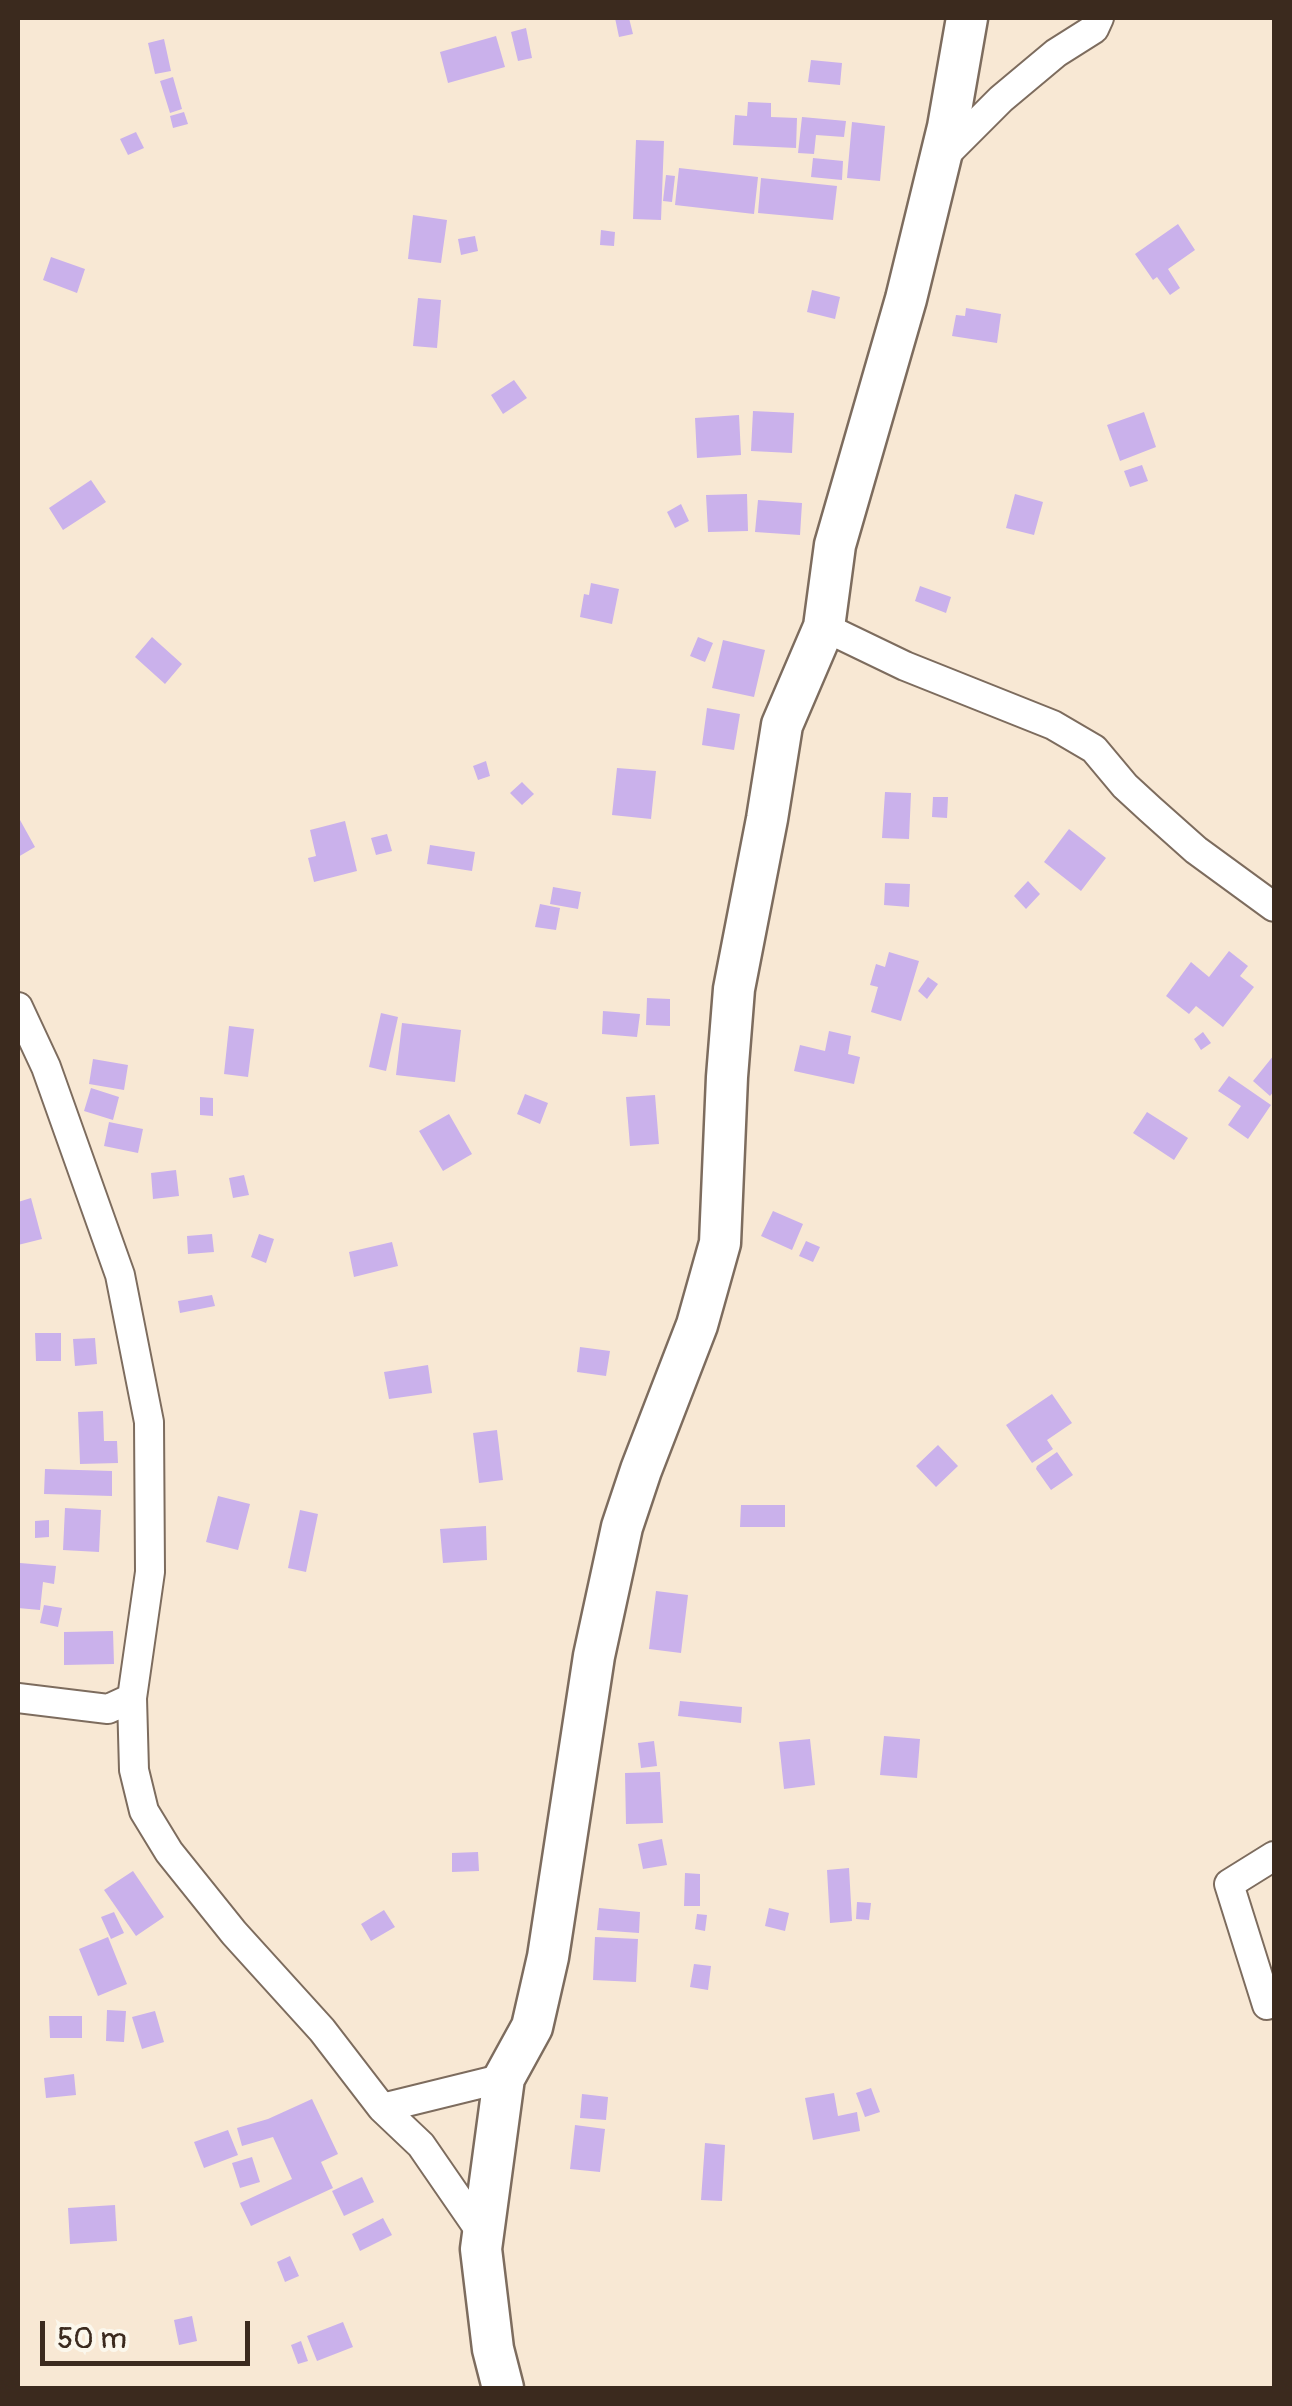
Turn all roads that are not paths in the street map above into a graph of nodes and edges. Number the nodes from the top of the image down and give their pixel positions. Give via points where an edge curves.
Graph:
1 (967, 18) edge
2 (1099, 18) edge
3 (940, 160) junction
4 (824, 628) junction
5 (1274, 907) edge
6 (18, 1007) edge
7 (18, 1698) edge
8 (132, 1698) junction
9 (1274, 1856) edge
10 (1268, 2005) dead end
11 (504, 2078) junction
12 (382, 2108) junction
13 (484, 2236) junction
14 (502, 2388) edge

1 - 3 street
2 - 3 street
3 - 4 street via 836,545
4 - 5 street via 1053,725 1094,750 1196,850
4 - 11 street via 782,725 734,989 720,1243 697,1325 622,1526 594,1656 548,1957 532,2026
6 - 8 street via 120,1275 149,1422 150,1572
7 - 8 street via 108,1709
8 - 12 street via 134,1770 144,1810 169,1852
9 - 10 street via 1229,1884
11 - 12 street
11 - 13 street
12 - 13 street via 421,2145
13 - 14 street via 492,2349

